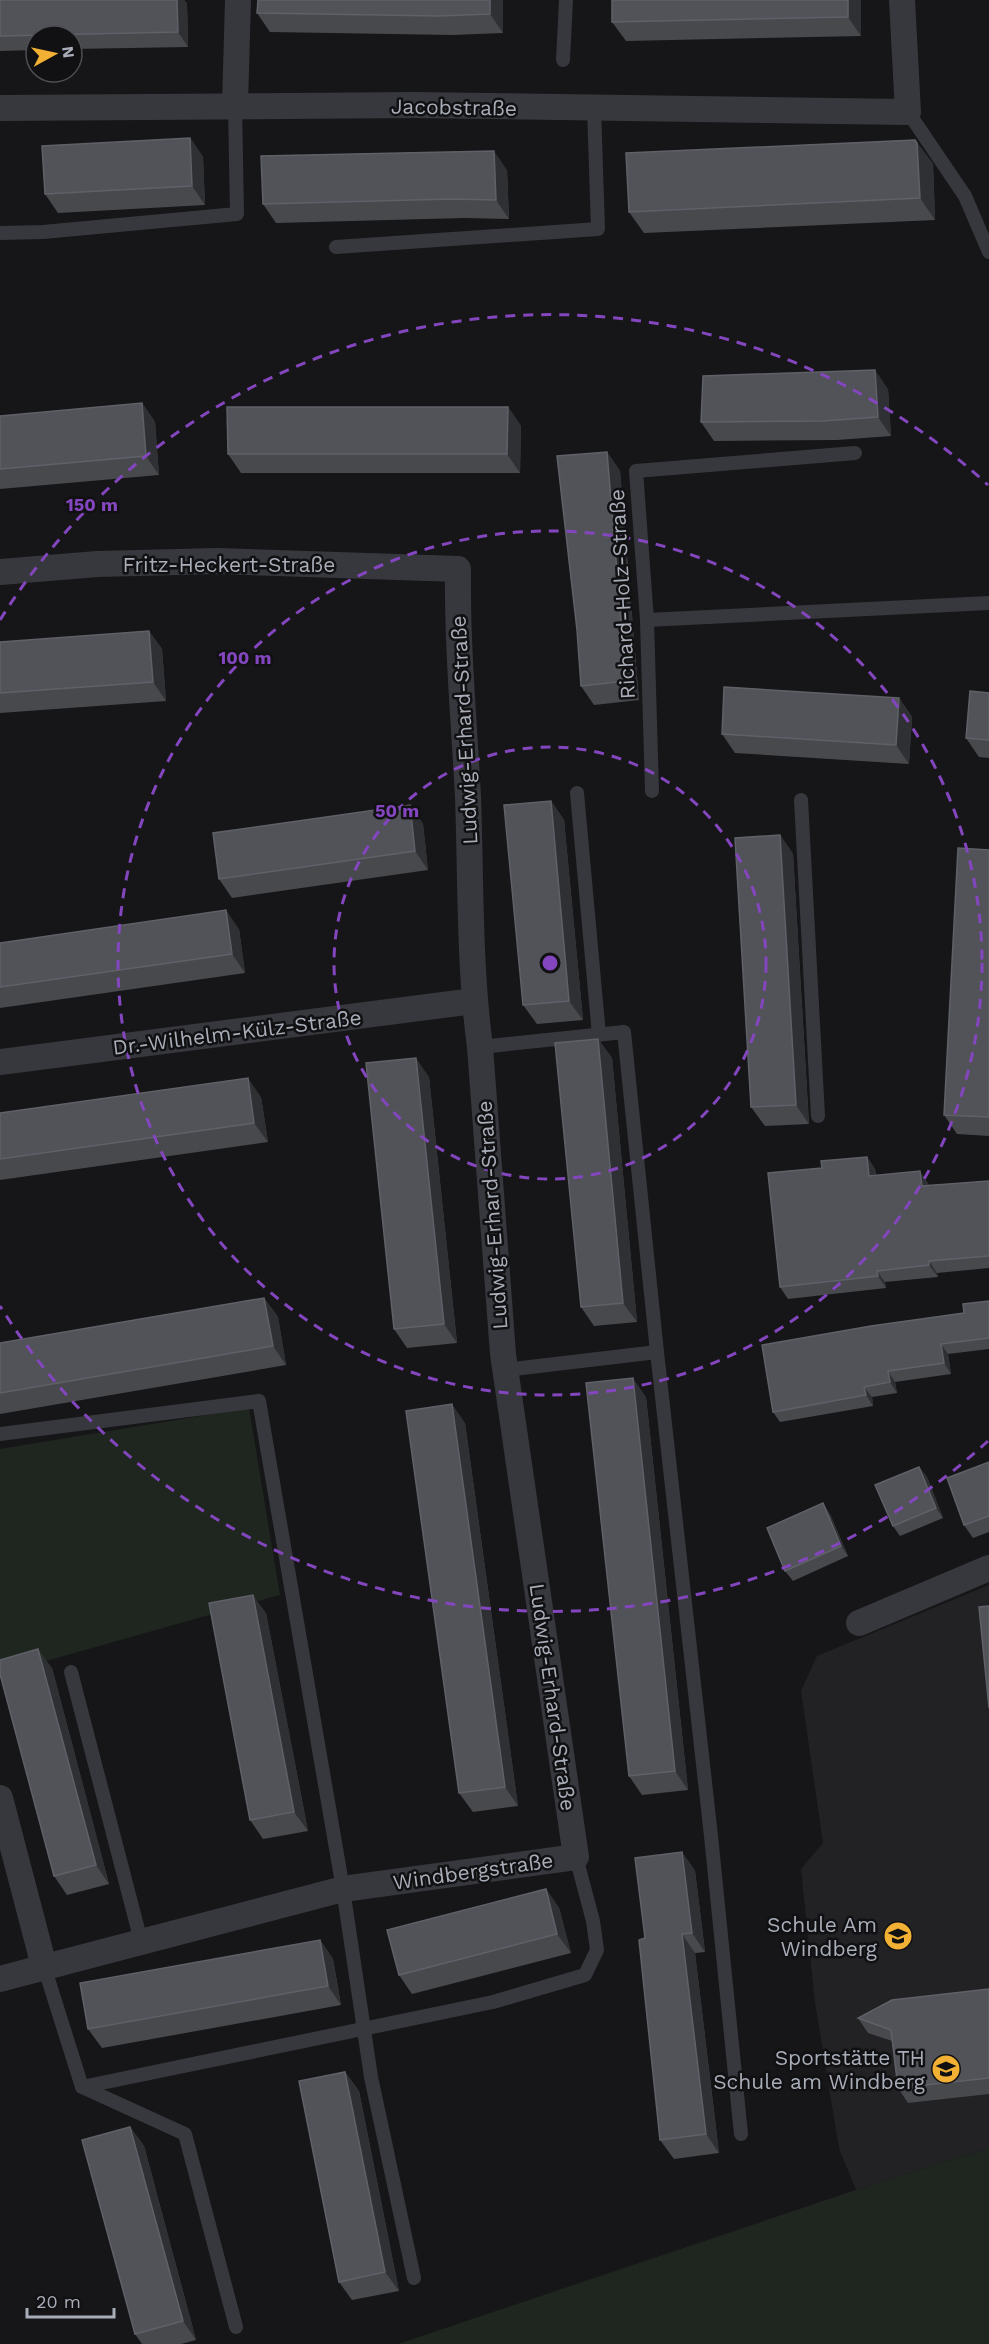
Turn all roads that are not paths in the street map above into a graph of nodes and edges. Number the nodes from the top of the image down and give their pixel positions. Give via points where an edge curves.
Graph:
1 (238, 0) edge
2 (566, 0) edge
3 (902, 0) edge
4 (563, 60) dead end
5 (235, 105) junction
6 (0, 108) edge
7 (594, 108) junction
8 (908, 112) junction
9 (0, 234) edge
10 (336, 247) dead end
11 (989, 252) edge
12 (855, 453) dead end
13 (458, 569) joint
14 (0, 572) edge
15 (989, 603) edge
16 (647, 620) junction
17 (652, 791) dead end
18 (577, 793) dead end
19 (801, 800) dead end
20 (474, 1001) junction
21 (599, 1035) junction
22 (480, 1047) junction
23 (0, 1062) edge
24 (819, 1116) dead end
25 (657, 1352) junction
26 (505, 1370) junction
27 (0, 1434) edge
28 (989, 1568) edge
29 (859, 1623) dead end
30 (71, 1672) dead end
31 (0, 1798) edge
32 (576, 1857) junction
33 (342, 1889) junction
34 (141, 1941) junction
35 (44, 1966) junction
36 (0, 1979) edge
37 (364, 2030) junction
38 (82, 2087) junction
39 (741, 2134) dead end
40 (414, 2278) dead end
41 (236, 2327) dead end

1 - 5 street
2 - 4 lane
3 - 8 street
5 - 6 street, Jacobstraße
5 - 7 street, Jacobstraße
5 - 9 lane via 237,214
7 - 8 street, Jacobstraße
7 - 10 lane via 598,228
8 - 11 lane via 965,196
12 - 16 lane, Richard-Holz-Straße via 636,471
13 - 14 street, Fritz-Heckert-Straße via 217,561 97,564
13 - 20 street, Ludwig-Erhard-Straße
15 - 16 lane
16 - 17 lane, Richard-Holz-Straße
18 - 21 lane
19 - 24 lane
20 - 22 street, Ludwig-Erhard-Straße
20 - 23 street, Dr.-Wilhelm-Külz-Straße
21 - 22 lane
21 - 25 lane via 624,1032
22 - 26 street, Ludwig-Erhard-Straße
25 - 26 lane
25 - 39 lane
26 - 32 street, Ludwig-Erhard-Straße
27 - 33 lane via 259,1401
28 - 29 street
30 - 34 lane
31 - 35 street
32 - 33 street, Windbergstraße
32 - 37 lane, Windbergstraße via 597,1950 585,1975 493,2002
33 - 34 street, Windbergstraße
33 - 37 lane
34 - 35 street, Windbergstraße
35 - 36 street, Windbergstraße
35 - 38 lane
37 - 38 lane, Windbergstraße
37 - 40 lane
38 - 41 lane via 185,2134

